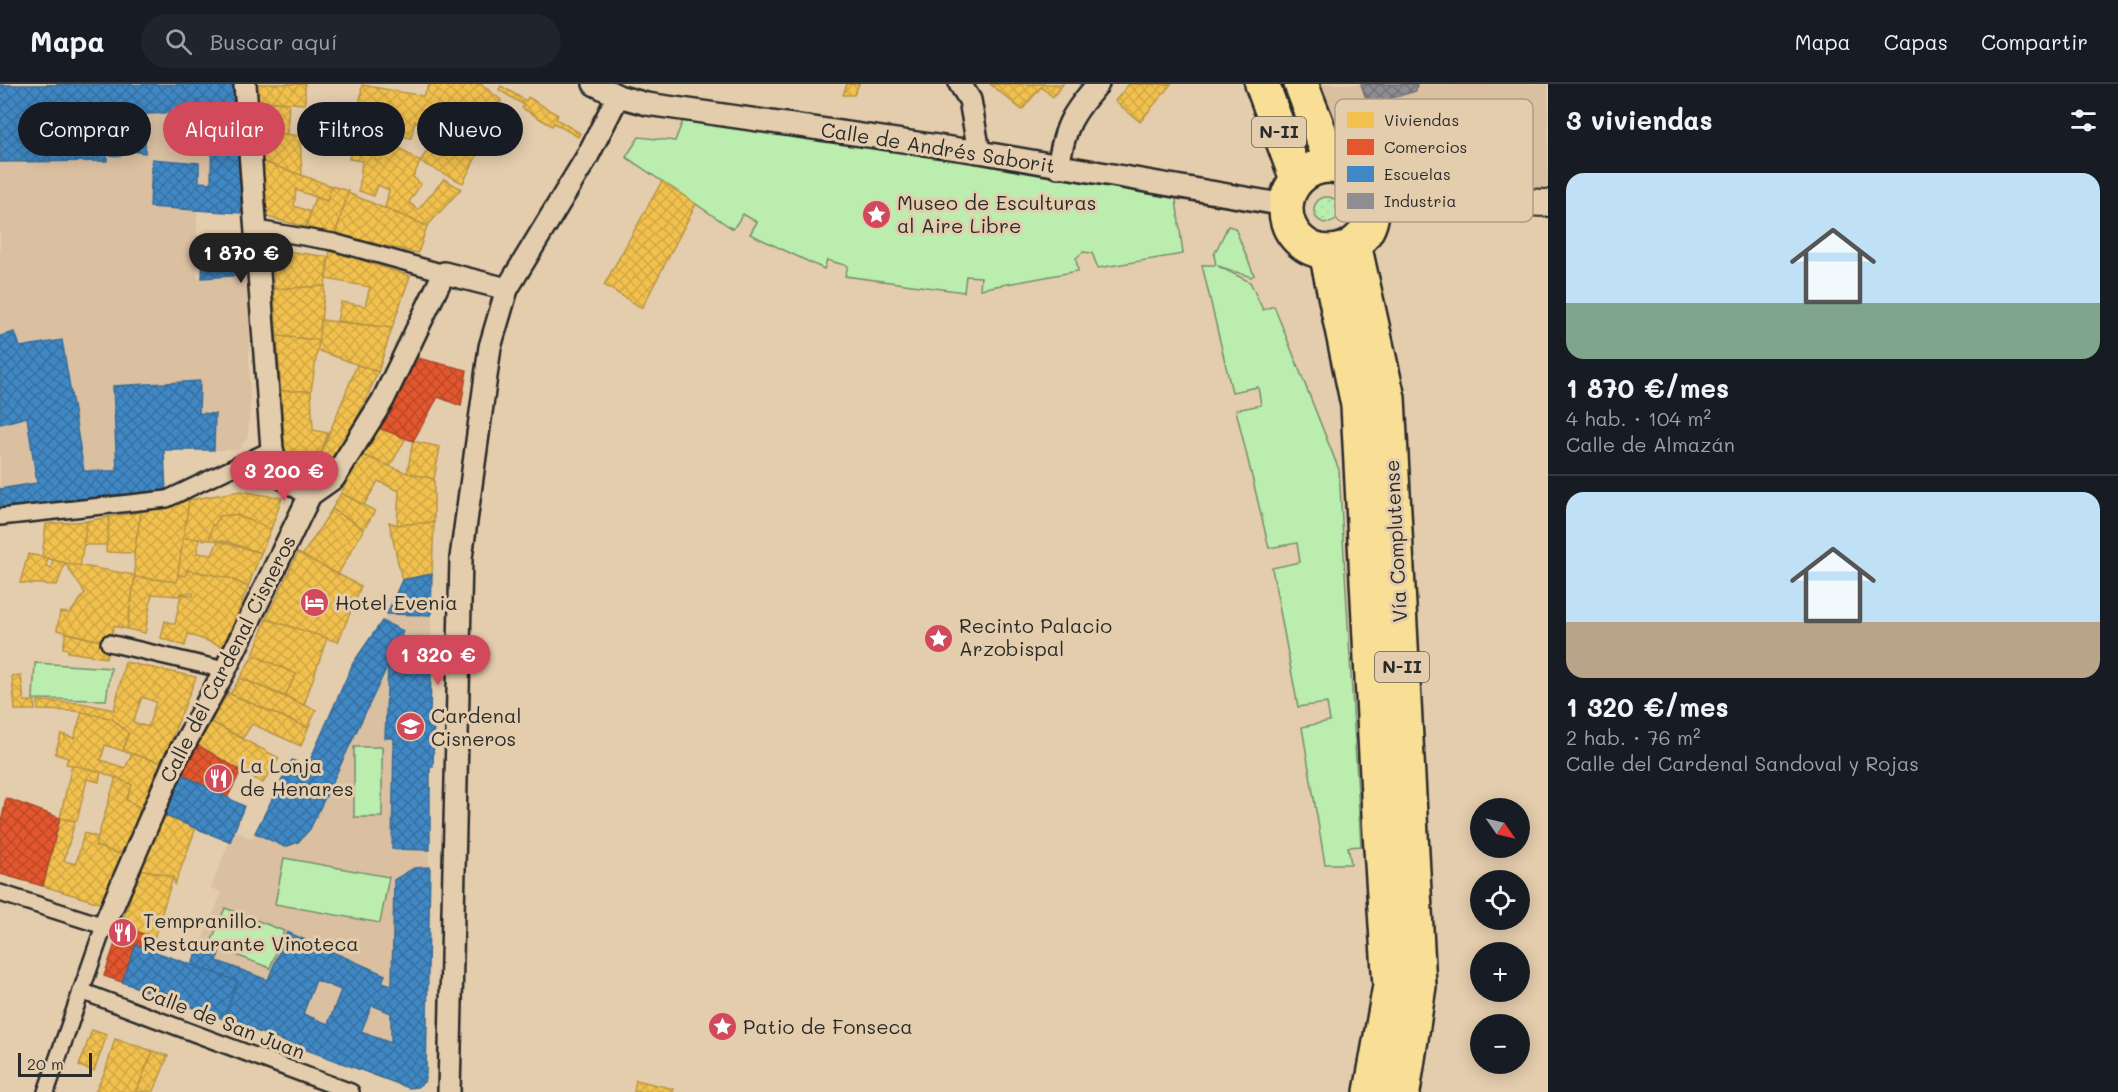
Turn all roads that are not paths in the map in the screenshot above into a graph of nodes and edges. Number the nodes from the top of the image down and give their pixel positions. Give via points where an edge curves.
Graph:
1 (245, 84) edge
2 (594, 84) edge
3 (960, 84) edge
4 (1098, 84) edge
5 (1262, 84) edge
6 (1301, 84) edge
7 (618, 96) junction
8 (980, 152) junction
9 (1333, 166) joint
10 (1058, 167) junction
11 (1291, 193) junction
12 (1533, 202) edge
13 (1548, 203) edge
14 (1370, 222) edge
15 (257, 229) junction
16 (1340, 248) junction
17 (444, 273) junction
18 (507, 289) junction
19 (272, 449) junction
20 (310, 495) junction
21 (0, 517) edge
22 (109, 643) dead end
23 (225, 670) junction
24 (0, 893) edge
25 (104, 927) junction
26 (81, 991) junction
27 (46, 1092) edge
28 (351, 1092) edge
29 (449, 1092) edge
30 (1371, 1092) edge
31 (1403, 1092) edge

1 - 15 street
2 - 7 street, Calle de Andrés Saborit
3 - 8 street via 970,100
4 - 10 street via 1072,114
5 - 11 main road, N-II
6 - 9 main road, N-II
7 - 8 street, Calle de Andrés Saborit
7 - 18 street via 587,156
8 - 10 street, Calle de Andrés Saborit
9 - 11 main road, N-II via 1320,166
10 - 11 street, Calle de Andrés Saborit
11 - 16 main road, N-II via 1287,221 1298,240 1312,249
12 - 13 street
14 - 16 main road
15 - 17 street via 333,242
15 - 19 street
16 - 30 main road, Vía Complutense / N-II via 1358,405 1390,986
16 - 31 main road, Vía Complutense / N-II via 1388,398 1419,986
17 - 18 street
17 - 20 street, Calle del Cardenal Cisneros via 383,400 334,478
18 - 29 street via 490,347 461,558
19 - 20 street via 280,476
19 - 21 street via 167,499
20 - 23 street, Calle del Cardenal Cisneros
22 - 23 street
23 - 25 street, Calle del Cardenal Cisneros via 175,761
24 - 25 street
25 - 26 street
26 - 27 street
26 - 28 street, Calle de San Juan

